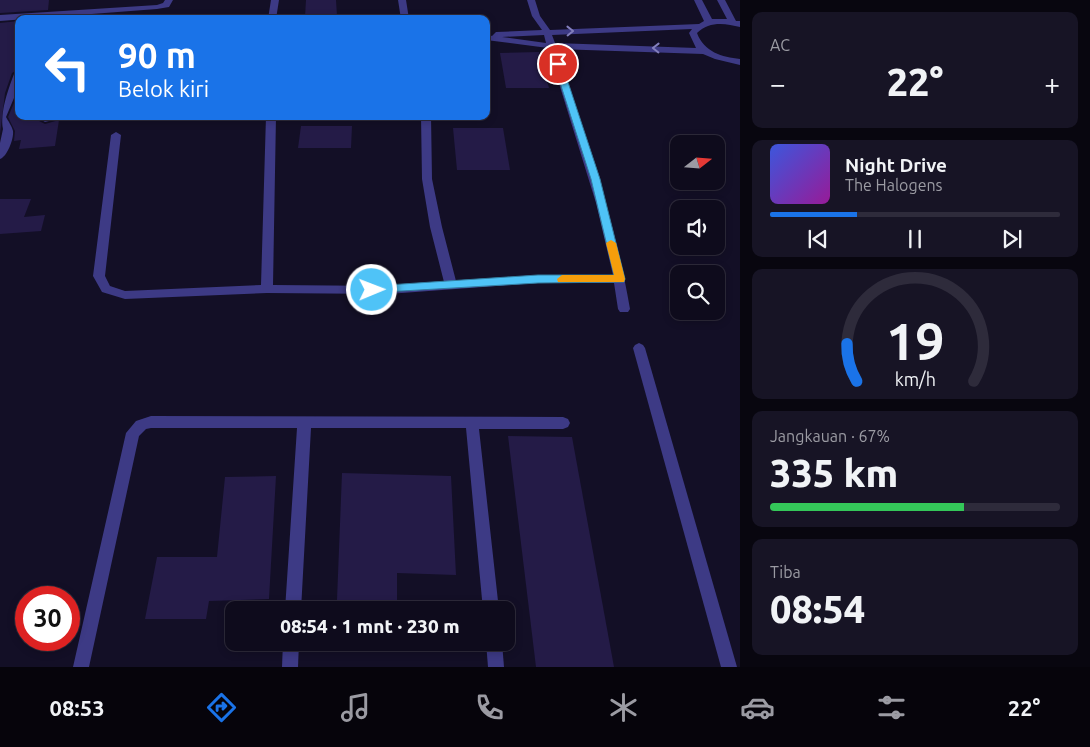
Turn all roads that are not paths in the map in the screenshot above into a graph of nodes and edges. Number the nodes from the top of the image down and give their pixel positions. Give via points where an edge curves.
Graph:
1 (275, 0) edge
2 (402, 0) edge
3 (531, 0) edge
4 (698, 0) edge
5 (721, 0) edge
6 (167, 2) edge
7 (53, 13) edge
8 (32, 15) edge
9 (273, 15) edge
10 (404, 15) edge
11 (15, 17) edge
12 (0, 18) edge
13 (709, 22) junction
14 (736, 23) edge
15 (698, 26) junction
16 (547, 32) junction
17 (490, 36) edge
18 (490, 38) edge
19 (552, 46) junction
20 (704, 51) junction
21 (736, 61) edge
22 (740, 75) edge
23 (15, 84) edge
24 (271, 120) edge
25 (426, 120) edge
26 (116, 135) dead end
27 (0, 156) edge
28 (620, 279) junction
29 (451, 286) junction
30 (267, 289) junction
31 (624, 309) dead end
32 (639, 348) dead end
33 (472, 423) junction
34 (563, 423) dead end
35 (304, 424) junction
36 (294, 601) edge
37 (489, 601) edge
38 (291, 651) edge
39 (495, 651) edge
40 (81, 667) edge
41 (290, 667) edge
42 (496, 667) edge
43 (729, 667) edge

1 - 9 street
2 - 10 street
3 - 16 street via 536,16
4 - 13 street
5 - 14 street
6 - 7 street
7 - 8 street
11 - 12 street
13 - 14 street
13 - 15 street
16 -> 15 street
15 - 20 street via 692,33 694,42
16 - 17 street
16 - 19 street
18 - 19 street
20 -> 19 street
19 - 28 street via 596,179
20 - 21 street
21 - 22 street
23 - 27 street via 1,117 8,136
24 - 30 street
25 - 29 street via 427,179
26 - 30 street via 99,276 106,289 125,295
28 - 29 street via 538,279
28 - 31 street
29 - 30 street via 388,290
32 - 43 street
33 - 34 street
33 - 35 street
33 - 37 street
35 - 36 street
35 - 40 street via 151,422 137,427 133,433
38 - 41 street
39 - 42 street

